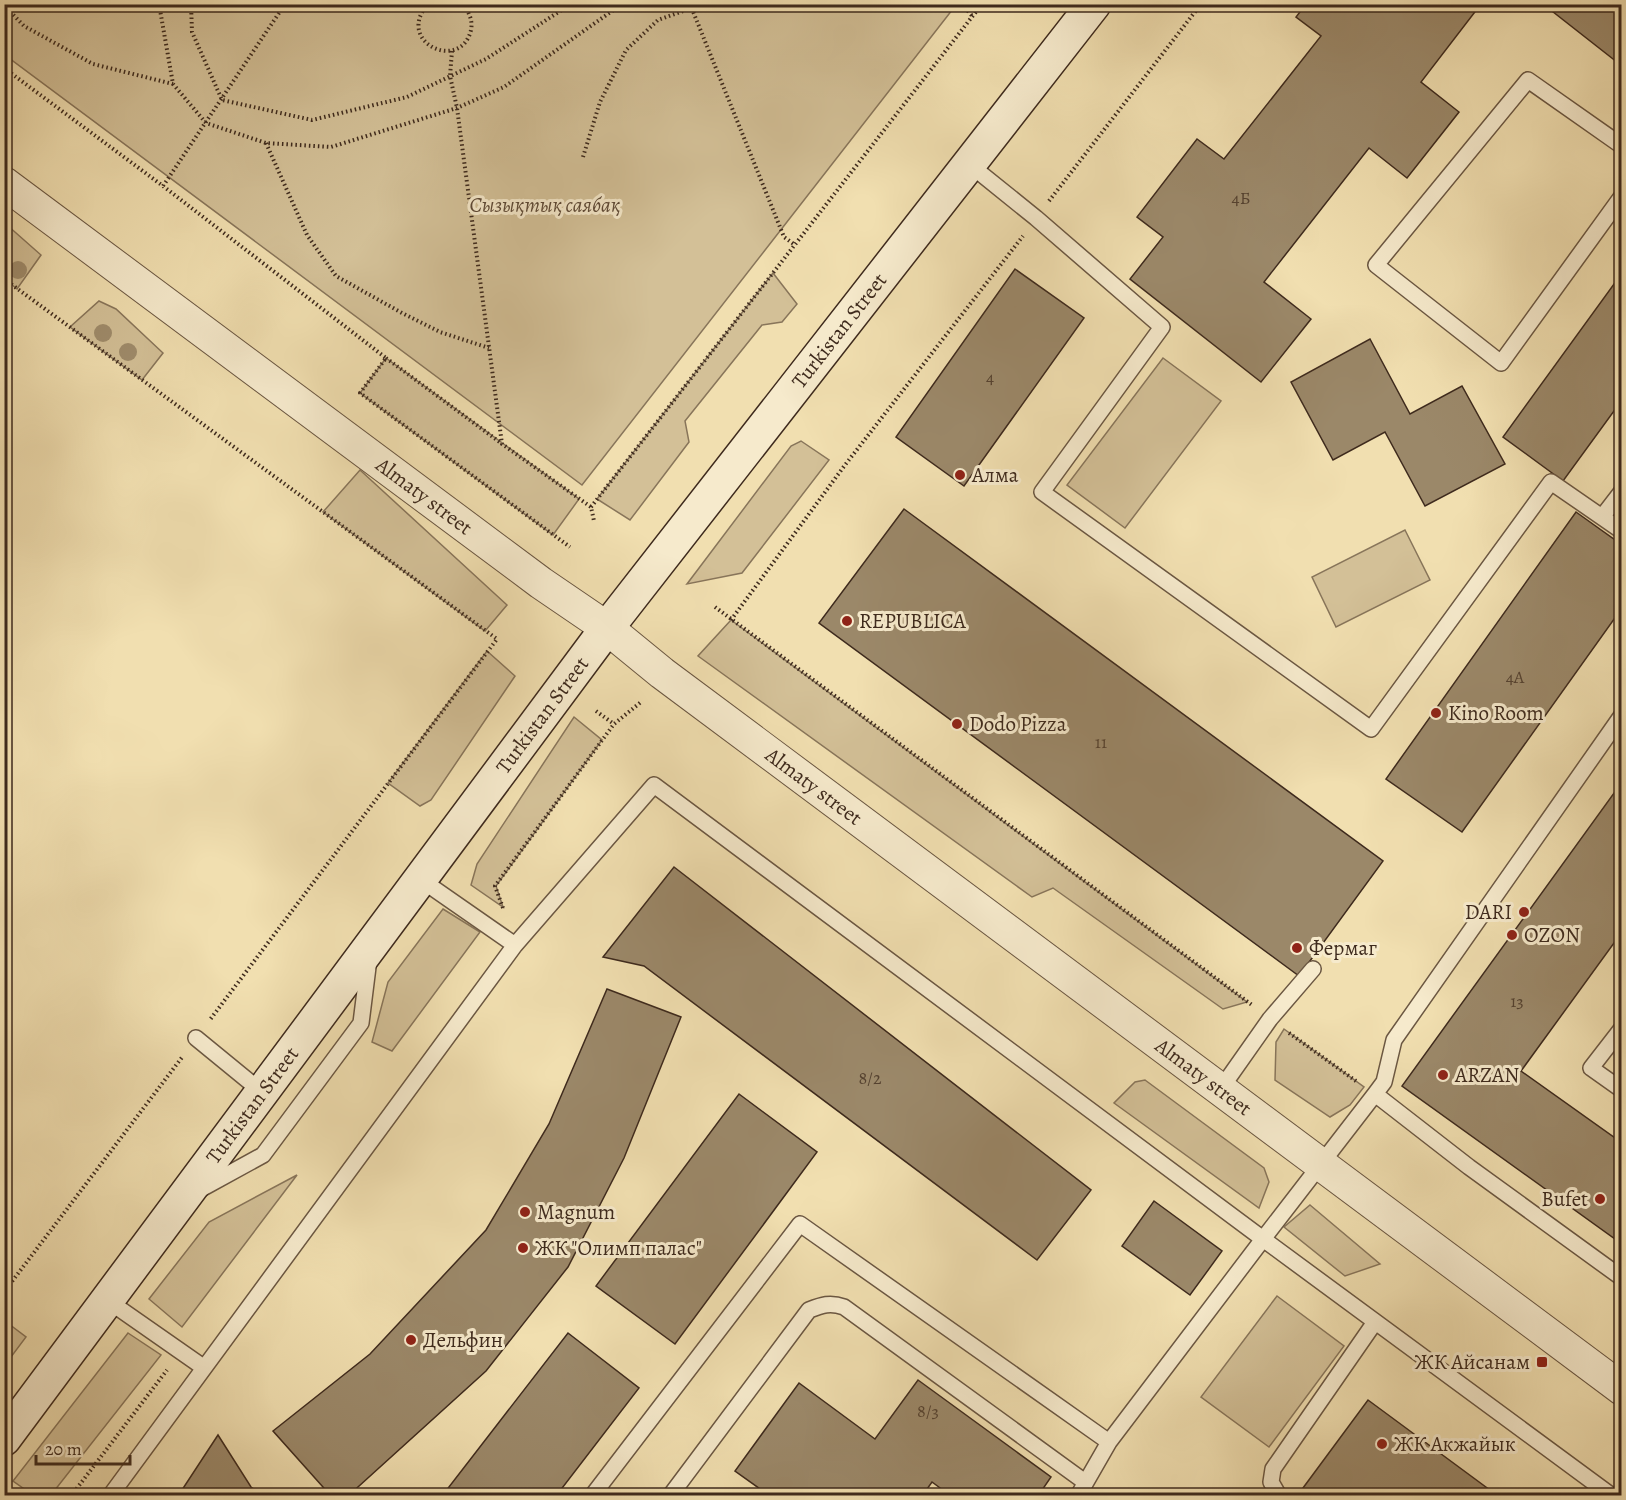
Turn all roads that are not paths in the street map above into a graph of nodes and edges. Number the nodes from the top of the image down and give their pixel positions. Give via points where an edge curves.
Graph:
1 (1094, 4) edge
2 (1622, 146) edge
3 (969, 164) junction
4 (4, 183) edge
5 (1622, 196) edge
6 (1622, 491) edge
7 (1602, 517) junction
8 (1622, 531) edge
9 (607, 628) junction
10 (1622, 715) edge
11 (420, 879) junction
12 (371, 945) junction
13 (515, 945) junction
14 (1313, 969) dead end
15 (1622, 1028) edge
16 (196, 1038) road end
17 (1220, 1090) junction
18 (1622, 1090) edge
19 (262, 1092) junction
20 (1375, 1094) junction
21 (1321, 1165) junction
22 (182, 1199) junction
23 (1263, 1239) junction
24 (1622, 1278) edge
25 (107, 1300) junction
26 (1376, 1322) junction
27 (203, 1367) junction
28 (1622, 1389) edge
29 (4, 1438) edge
30 (1109, 1442) junction
31 (1082, 1489) edge
32 (110, 1496) edge
33 (592, 1496) edge
34 (670, 1496) edge
35 (1280, 1496) edge
36 (1612, 1496) edge

1 - 3 main road, Turkistan Street
2 - 5 lane via 1528,80 1376,265 1501,363
3 - 7 lane via 1162,327 1042,492 1371,729 1551,482
3 - 9 main road, Turkistan Street
4 - 9 street, Almaty street via 532,577
6 - 7 lane
7 - 8 lane
9 - 11 main road, Turkistan Street
9 - 17 street, Almaty street via 662,674
10 - 20 lane via 1394,1040 1384,1082
11 - 12 main road, Turkistan Street
11 - 13 lane
12 - 19 main road, Turkistan Street
12 - 22 lane via 362,1023 263,1155
13 - 23 lane via 654,785
13 - 27 lane
14 - 17 lane via 1270,1019
15 - 18 lane via 1591,1068
16 - 19 lane
17 - 21 street, Almaty street
19 - 22 main road, Turkistan Street
20 - 21 lane
20 - 24 lane
21 - 23 lane
21 - 28 street, Almaty street
22 - 25 main road, Turkistan Street
23 - 26 lane
23 - 30 lane
25 - 27 lane
25 - 29 main road, Turkistan Street
26 - 35 lane via 1273,1469 1271,1482
26 - 36 lane
27 - 32 lane
30 - 31 lane
30 - 33 lane via 800,1224
31 - 34 lane via 844,1307 833,1303 809,1310

